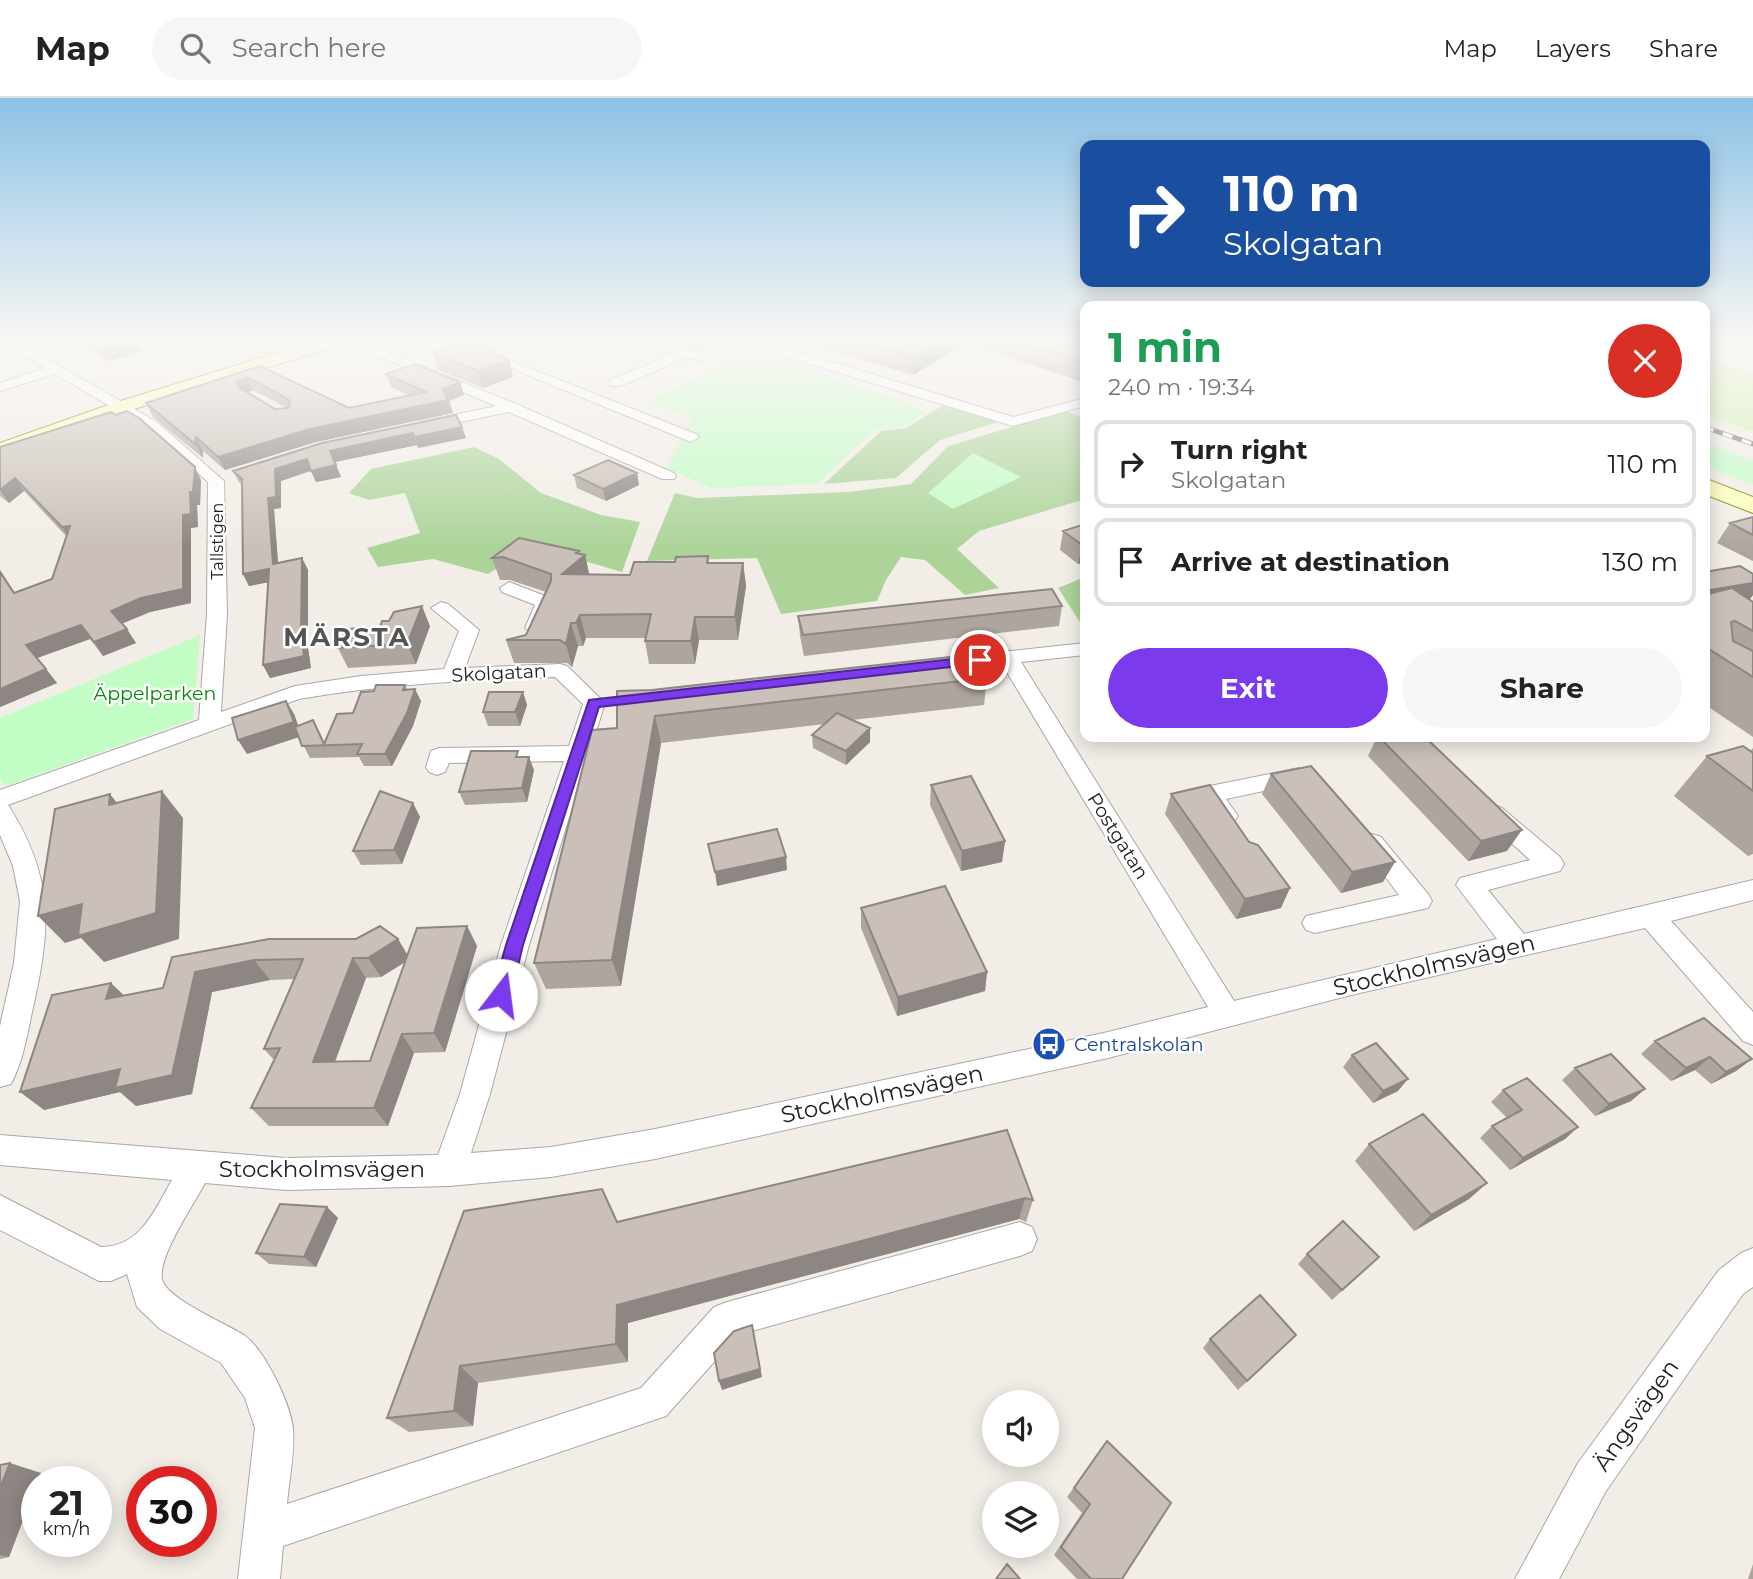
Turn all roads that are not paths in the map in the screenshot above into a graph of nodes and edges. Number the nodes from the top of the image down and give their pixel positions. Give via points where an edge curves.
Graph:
1 (112, 410) edge
2 (126, 410) edge
3 (496, 410) edge
4 (518, 410) edge
5 (624, 410) edge
6 (972, 410) edge
7 (1056, 410) edge
8 (417, 427) edge
9 (691, 437) dead end
10 (0, 450) edge
11 (668, 476) dead end
12 (1710, 478) edge
13 (1710, 488) edge
14 (1753, 496) edge
15 (1753, 506) edge
16 (509, 589) dead end
17 (441, 608) dead end
18 (1080, 650) edge
19 (1008, 657) junction
20 (925, 667) edge
21 (494, 673) junction
22 (452, 676) junction
23 (210, 723) junction
24 (577, 753) junction
25 (437, 767) dead end
26 (1323, 783) edge
27 (1472, 794) edge
28 (0, 799) edge
29 (0, 811) edge
30 (1358, 826) edge
31 (1238, 834) edge
32 (1751, 892) edge
33 (1651, 916) junction
34 (1315, 923) dead end
35 (1518, 946) junction
36 (1227, 1014) junction
37 (1753, 1032) edge
38 (0, 1074) edge
39 (0, 1150) edge
40 (196, 1168) junction
41 (449, 1170) junction
42 (0, 1212) edge
43 (1020, 1239) dead end
44 (154, 1244) junction
45 (1753, 1265) edge
46 (266, 1531) junction
47 (259, 1579) edge
48 (1536, 1579) edge

1 - 10 street
2 - 23 street, Tallstigen via 223,479
3 - 8 street
4 - 11 street
5 - 9 street
6 - 7 street via 1013,422
12 - 14 street
13 - 15 street
16 - 21 street via 546,603 527,647 500,658
17 - 22 street via 469,631
18 - 19 street
19 - 20 street
19 - 36 street, Postgatan
21 - 22 street, Skolgatan
21 - 24 street, Skolgatan via 560,670 601,703
22 - 23 street, Skolgatan via 334,685 295,693
23 - 28 street, Skolgatan
24 - 25 street via 439,756
24 - 41 street
26 - 31 street via 1314,773 1210,794
27 - 35 street via 1551,864 1469,885
29 - 38 street via 19,850 33,900 27,968
30 - 34 street via 1419,901
32 - 33 street, Stockholmsvägen
33 - 35 street, Stockholmsvägen
33 - 37 street
35 - 36 street, Stockholmsvägen
36 - 41 street, Stockholmsvägen via 654,1144 541,1163
39 - 40 street, Stockholmsvägen
40 - 41 street, Stockholmsvägen via 286,1174
40 - 44 street
42 - 44 street via 99,1264 111,1264
43 - 46 street via 727,1320 653,1403
44 - 46 street via 144,1276 149,1295 173,1316 234,1350 261,1388 274,1428
45 - 48 street, Ängsvägen via 1731,1282 1592,1477
46 - 47 street

